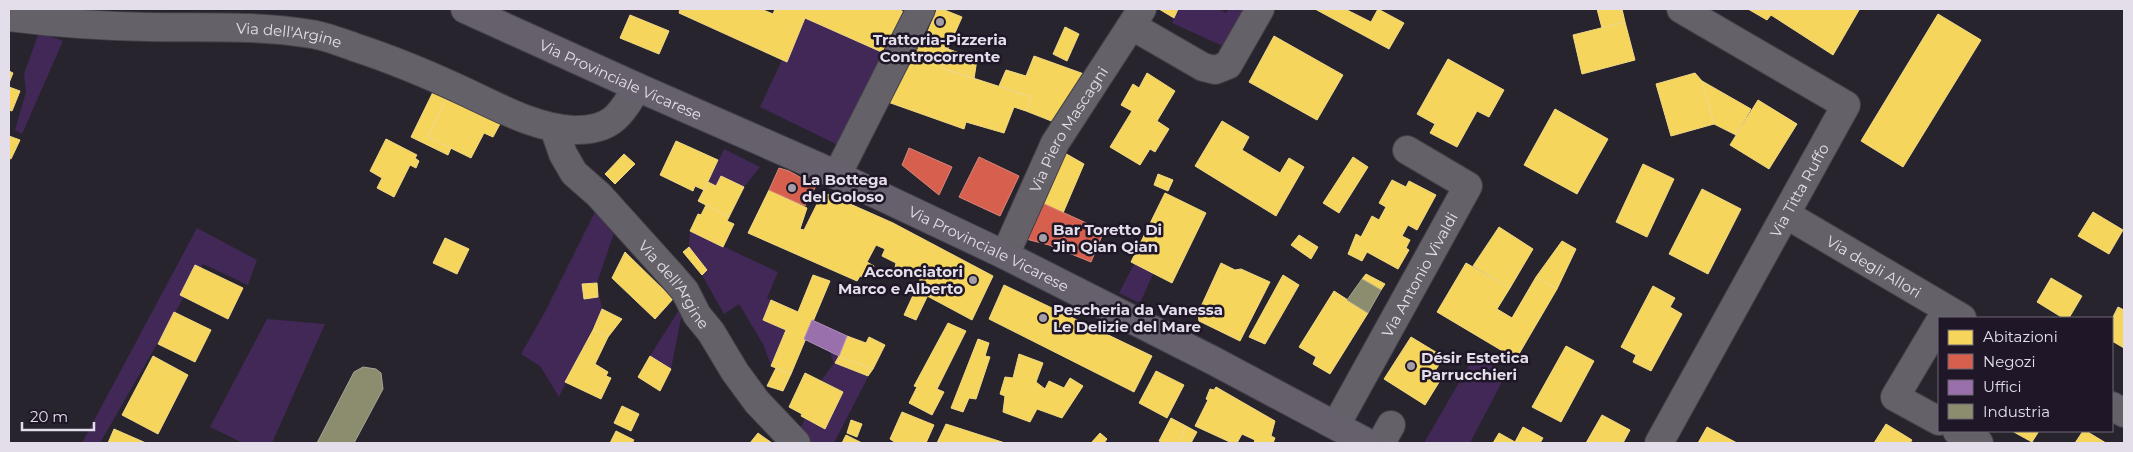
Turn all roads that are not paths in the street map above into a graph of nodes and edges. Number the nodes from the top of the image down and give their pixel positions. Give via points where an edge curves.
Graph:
1 (465, 9) edge
2 (921, 9) edge
3 (1260, 9) edge
4 (1681, 9) edge
5 (9, 16) edge
6 (1137, 17) edge
7 (637, 87) junction
8 (554, 128) junction
9 (1407, 150) dead end
10 (837, 175) junction
11 (1787, 215) junction
12 (1005, 255) junction
13 (1947, 317) edge
14 (1938, 331) edge
15 (2113, 407) edge
16 (2124, 413) edge
17 (1938, 420) edge
18 (1336, 425) junction
19 (1959, 432) edge
20 (796, 443) edge
21 (1368, 443) edge
22 (1659, 443) edge
23 (1980, 443) edge

1 - 7 main road, Via Provinciale Vicarese
2 - 10 street
3 - 6 street via 1228,65 1215,70 1203,67
4 - 11 street, Via Titta Ruffo via 1846,105
5 - 8 street, Via dell'Argine via 57,23 219,27 312,34 389,58 515,115
6 - 12 street, Via Piero Mascagni via 1055,143
7 - 8 street, Via dell'Argine via 618,117 607,124 578,130
7 - 10 main road, Via Provinciale Vicarese
8 - 20 street, Via dell'Argine via 574,173 599,195 658,259 685,292 734,372
9 - 18 street, Via Antonio Vivaldi via 1468,186
10 - 12 main road, Via Provinciale Vicarese
11 - 13 street, Via degli Allori
11 - 22 street, Via Titta Ruffo
12 - 18 main road, Via Provinciale Vicarese
14 - 17 street via 1895,397
15 - 16 street
18 - 21 main road, Via Provinciale Vicarese
19 - 23 street

